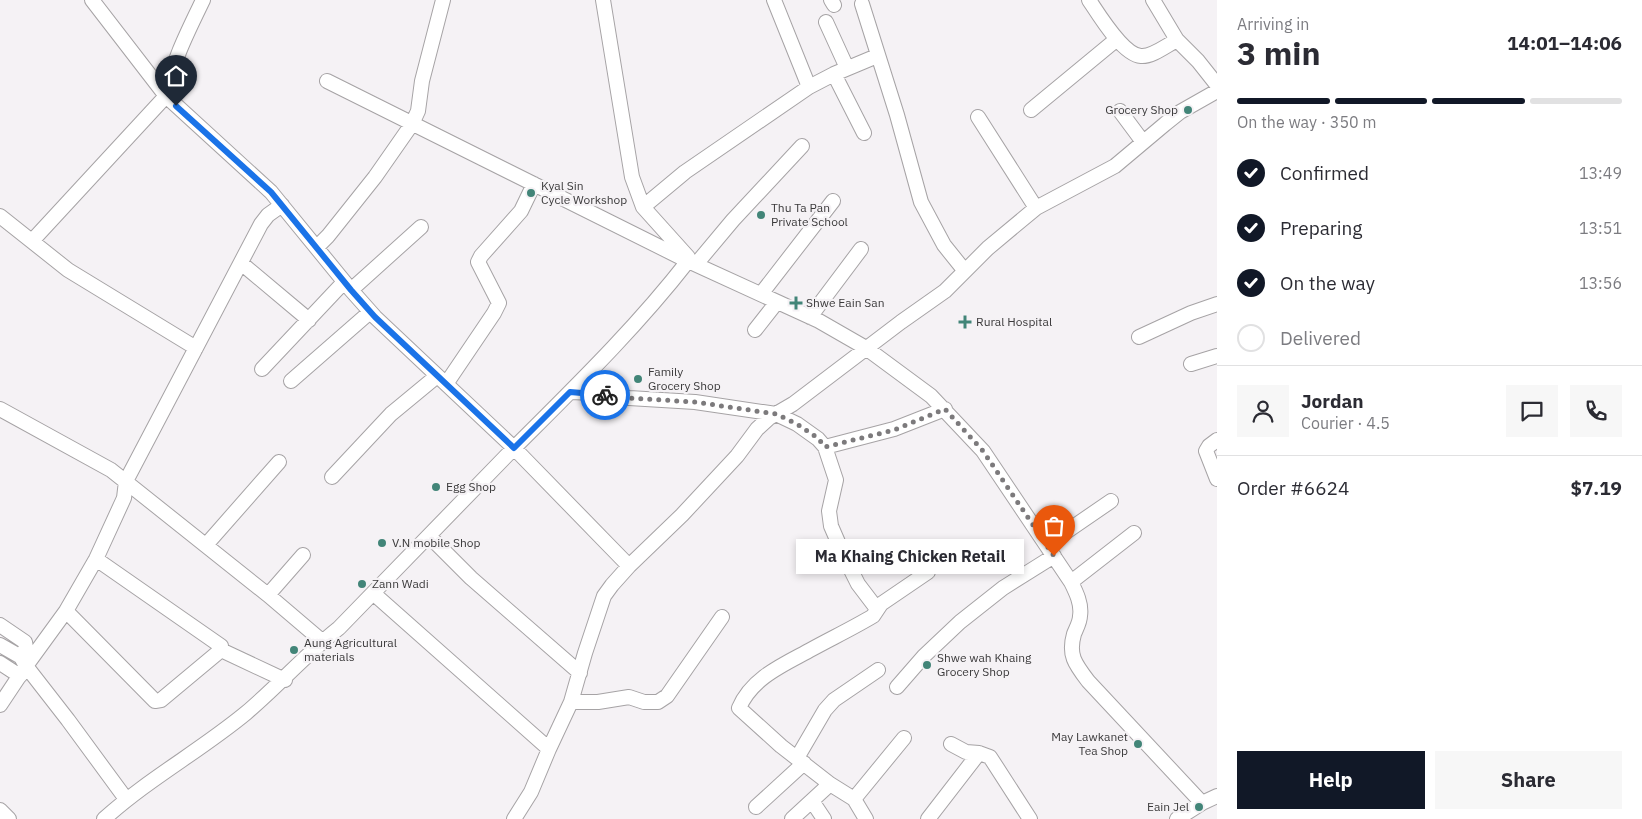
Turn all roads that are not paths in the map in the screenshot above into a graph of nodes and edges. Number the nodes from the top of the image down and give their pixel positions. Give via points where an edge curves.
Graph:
1 (92, 0) edge
2 (203, 0) edge
3 (444, 0) edge
4 (603, 0) edge
5 (774, 0) edge
6 (1089, 0) edge
7 (1153, 0) edge
8 (862, 4) dead end
9 (826, 22) dead end
10 (1117, 39) junction
11 (1177, 40) junction
12 (877, 56) junction
13 (848, 68) junction
14 (834, 74) junction
15 (327, 81) dead end
16 (1217, 85) edge
17 (810, 88) junction
18 (1217, 91) edge
19 (166, 96) junction
20 (1031, 110) dead end
21 (1120, 111) dead end
22 (978, 117) dead end
23 (412, 124) junction
24 (864, 134) dead end
25 (1143, 142) junction
26 (802, 146) dead end
27 (534, 184) junction
28 (833, 201) dead end
29 (282, 205) junction
30 (643, 207) junction
31 (1036, 208) junction
32 (0, 216) edge
33 (421, 227) dead end
34 (32, 240) junction
35 (317, 247) junction
36 (861, 249) dead end
37 (693, 262) junction
38 (241, 263) junction
39 (964, 270) junction
40 (348, 286) junction
41 (761, 294) junction
42 (776, 302) junction
43 (1217, 304) edge
44 (370, 312) junction
45 (810, 317) junction
46 (309, 320) junction
47 (755, 330) dead end
48 (1139, 337) dead end
49 (196, 348) junction
50 (866, 348) junction
51 (1217, 356) edge
52 (1191, 364) dead end
53 (262, 369) dead end
54 (441, 380) junction
55 (291, 381) dead end
56 (570, 392) junction
57 (0, 409) edge
58 (945, 409) junction
59 (776, 414) junction
60 (1217, 440) edge
61 (825, 447) junction
62 (514, 448) junction
63 (279, 462) dead end
64 (332, 477) dead end
65 (1217, 479) edge
66 (126, 481) junction
67 (1111, 501) dead end
68 (1134, 533) dead end
69 (428, 536) junction
70 (206, 545) junction
71 (1050, 550) junction
72 (303, 555) dead end
73 (96, 559) junction
74 (629, 566) junction
75 (928, 572) dead end
76 (1071, 582) junction
77 (373, 593) junction
78 (268, 596) junction
79 (877, 609) junction
80 (66, 611) junction
81 (722, 617) dead end
82 (0, 625) edge
83 (322, 641) junction
84 (0, 645) edge
85 (221, 650) junction
86 (0, 663) edge
87 (22, 666) junction
88 (878, 670) dead end
89 (580, 673) junction
90 (285, 680) junction
91 (897, 687) dead end
92 (572, 702) junction
93 (0, 705) edge
94 (904, 738) dead end
95 (951, 744) dead end
96 (549, 749) junction
97 (978, 753) junction
98 (801, 761) junction
99 (830, 784) junction
100 (1217, 796) edge
101 (126, 799) junction
102 (854, 799) junction
103 (812, 801) junction
104 (1202, 803) junction
105 (756, 807) dead end
106 (0, 810) edge
107 (9, 819) edge
108 (104, 819) edge
109 (514, 819) edge
110 (792, 819) edge
111 (824, 819) edge
112 (866, 819) edge
113 (928, 819) edge
114 (1030, 819) edge
115 (1177, 819) edge

1 - 19 street
2 - 19 street via 170,76
3 - 23 street via 422,81 418,111
4 - 30 street via 632,177
5 - 17 street
6 - 10 street
7 - 11 street
8 - 12 street
9 - 13 street
10 - 11 street via 1130,52 1142,56
10 - 20 street
11 - 16 street
12 - 13 street
12 - 39 street via 921,202 944,245
13 - 14 street
14 - 17 street
14 - 24 street
15 - 23 street
17 - 30 street via 685,172
18 - 25 street via 1180,112
19 - 29 street
19 - 34 street
21 - 25 street
22 - 31 street
23 - 27 street
23 - 35 street via 375,177
25 - 31 street via 1115,166
26 - 37 street
27 - 37 street
27 - 54 street via 521,211 478,262 499,303
28 - 41 street
29 - 35 street
29 - 38 street via 261,224
30 - 37 street
31 - 39 street
32 - 34 street
33 - 40 street
34 - 49 street via 68,270
35 - 40 street
36 - 45 street
37 - 41 street
37 - 56 street
38 - 46 street
38 - 49 street
39 - 50 street via 945,291
40 - 44 street
40 - 46 street
41 - 42 street
42 - 45 street
42 - 47 street
43 - 48 street
44 - 54 street
44 - 55 street
45 - 50 street
46 - 53 street
49 - 66 street
50 - 58 street
50 - 59 street
51 - 52 street
54 - 62 street
54 - 64 street via 391,414
56 - 59 street via 695,402
56 - 62 street
57 - 66 street
58 - 61 street via 894,430
58 - 71 street via 983,451
59 - 61 street via 818,438
59 - 74 street via 757,429 737,456 682,515
60 - 65 street via 1206,451
61 - 79 street via 836,480 829,511 831,526 858,584
62 - 69 street
62 - 74 street
63 - 70 street
66 - 70 street
66 - 73 street via 124,498
67 - 71 street
68 - 76 street
69 - 77 street
69 - 89 street
70 - 78 street
71 - 76 street
71 - 91 street via 1030,573 1003,588 960,622
72 - 78 street
73 - 80 street
73 - 85 street via 221,646
74 - 89 street via 604,596
75 - 79 street
76 - 104 street via 1078,598 1080,616 1071,644 1072,657 1078,668
77 - 83 street
77 - 96 street
78 - 83 street
79 - 98 street via 857,625 768,673 742,699 739,708 742,712
80 - 85 street via 156,701
80 - 87 street
81 - 92 street via 667,696 658,702 629,697
82 - 87 street via 25,642
83 - 90 street
84 - 87 street
85 - 90 street
86 - 87 street
87 - 93 street
87 - 101 street via 68,720
88 - 98 street via 834,700 825,710
89 - 92 street
90 - 101 street via 238,719
92 - 96 street
94 - 102 street
95 - 97 street via 966,752
96 - 109 street via 531,792
97 - 113 street
97 - 114 street via 990,756
98 - 99 street
98 - 105 street
99 - 102 street
99 - 103 street
100 - 104 street
101 - 108 street
102 - 112 street
103 - 110 street
103 - 111 street
104 - 115 street
106 - 107 street

